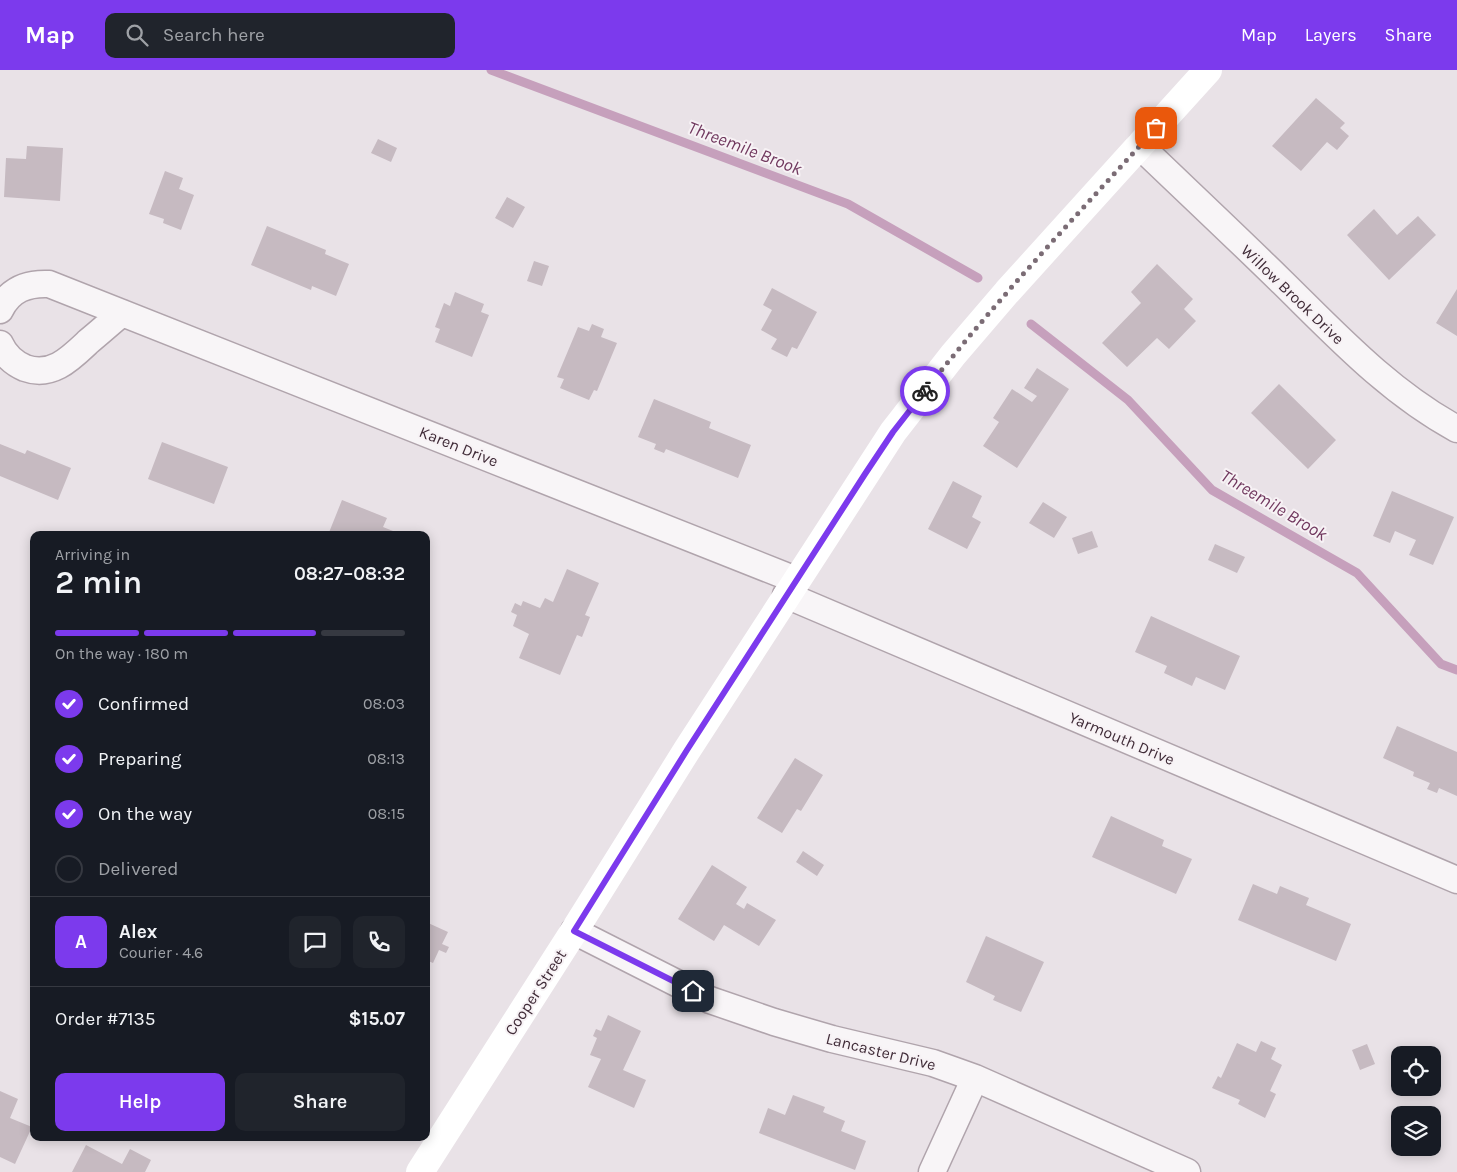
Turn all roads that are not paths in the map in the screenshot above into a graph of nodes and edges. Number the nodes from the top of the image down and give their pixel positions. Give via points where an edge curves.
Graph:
1 (1208, 70) edge
2 (1140, 146) junction
3 (0, 310) edge
4 (122, 312) junction
5 (0, 344) edge
6 (1457, 429) edge
7 (791, 588) junction
8 (1457, 880) edge
9 (574, 931) junction
10 (975, 1078) junction
11 (420, 1172) edge
12 (932, 1172) edge
13 (1187, 1172) edge

1 - 2 street, Cooper Street
2 - 6 street, Willow Brook Drive via 1348,347 1417,405
2 - 7 street, Cooper Street via 947,362 893,432
3 - 4 street, Karen Drive via 8,298 22,287 49,284
4 - 5 street via 65,363 48,370 30,370 13,362
4 - 7 street, Karen Drive
7 - 8 street, Yarmouth Drive
7 - 9 street, Cooper Street
9 - 10 street, Lancaster Drive via 710,1000 774,1022 933,1063
9 - 11 street, Cooper Street
10 - 12 street
10 - 13 street, Lancaster Drive

